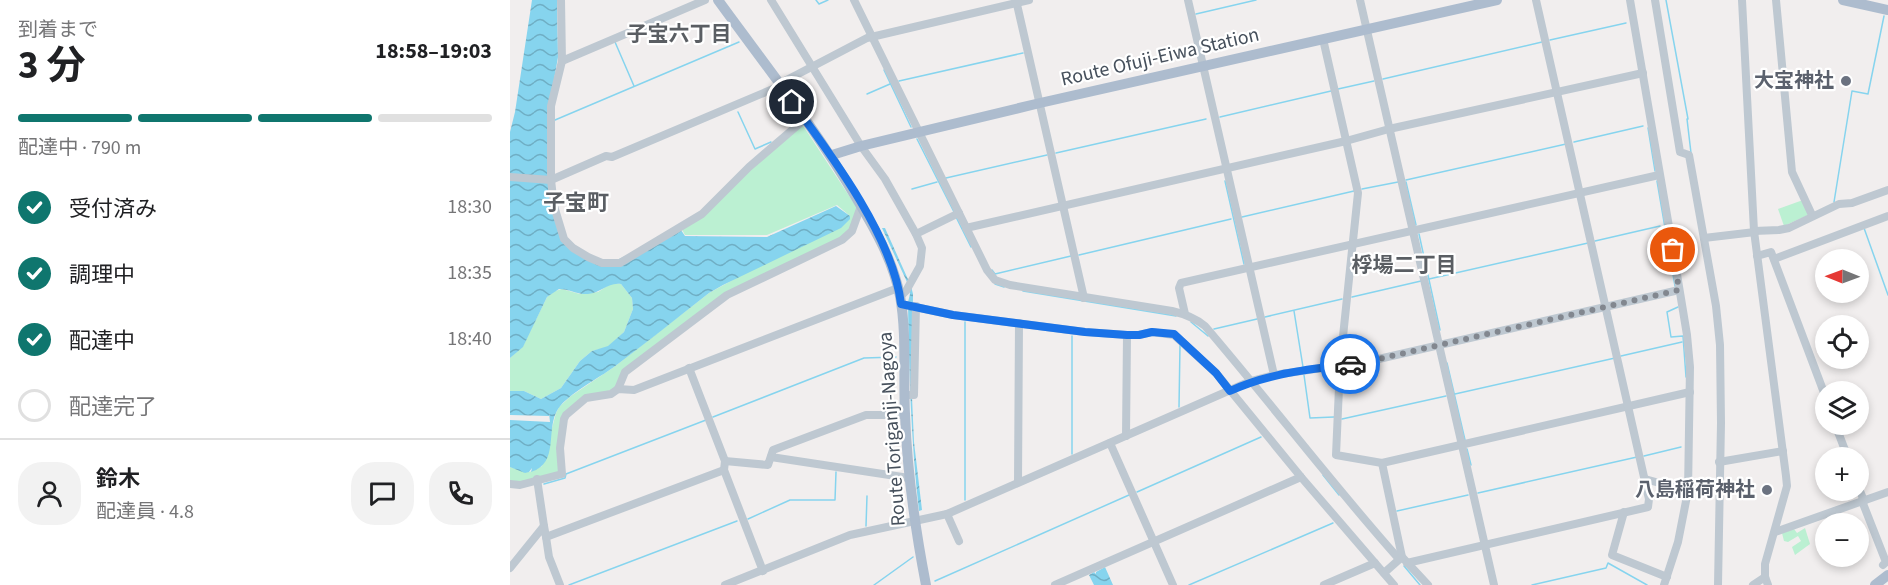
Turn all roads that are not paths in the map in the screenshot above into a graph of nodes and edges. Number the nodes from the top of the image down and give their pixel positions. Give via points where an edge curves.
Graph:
1 (561, 0) edge
2 (705, 0) edge
3 (718, 0) edge
4 (771, 0) edge
5 (854, 0) edge
6 (1029, 0) edge
7 (1188, 0) edge
8 (1360, 0) edge
9 (1497, 0) edge
10 (1536, 0) edge
11 (1630, 0) edge
12 (1655, 0) edge
13 (1742, 0) edge
14 (1776, 0) edge
15 (1843, 0) edge
16 (1016, 1) edge
17 (1888, 10) edge
18 (1367, 29) junction
19 (872, 36) junction
20 (1323, 39) junction
21 (562, 61) junction
22 (812, 65) junction
23 (1203, 67) junction
24 (1643, 74) junction
25 (779, 85) junction
26 (1558, 93) junction
27 (1040, 103) junction
28 (805, 119) junction
29 (1389, 129) junction
30 (918, 132) junction
31 (1346, 141) junction
32 (861, 146) junction
33 (832, 155) junction
34 (1226, 167) junction
35 (1659, 175) junction
36 (510, 177) edge
37 (551, 180) junction
38 (1888, 190) edge
39 (1580, 193) junction
40 (1063, 205) junction
41 (861, 206) junction
42 (959, 213) junction
43 (1812, 215) junction
44 (1888, 216) edge
45 (966, 228) junction
46 (1413, 230) junction
47 (1755, 232) junction
48 (916, 234) junction
49 (1704, 238) junction
50 (1353, 244) junction
51 (1757, 256) junction
52 (1774, 259) junction
53 (1249, 268) junction
54 (1679, 290) junction
55 (1084, 298) junction
56 (906, 299) junction
57 (1606, 307) junction
58 (1185, 314) junction
59 (1019, 323) junction
60 (1127, 335) junction
61 (1439, 345) junction
62 (1340, 365) junction
63 (689, 368) junction
64 (1274, 375) junction
65 (1251, 381) junction
66 (1820, 381) edge
67 (618, 389) junction
68 (1230, 391) junction
69 (1690, 392) junction
70 (1629, 407) junction
71 (905, 415) junction
72 (1126, 436) junction
73 (1110, 443) junction
74 (1462, 445) junction
75 (1783, 451) junction
76 (771, 457) junction
77 (1719, 462) junction
78 (1382, 463) junction
79 (724, 466) junction
80 (1301, 477) junction
81 (909, 478) junction
82 (537, 479) junction
83 (1645, 479) junction
84 (1018, 482) junction
85 (510, 484) edge
86 (1688, 491) junction
87 (1888, 492) edge
88 (1869, 499) edge
89 (1863, 501) joint
90 (1624, 512) junction
91 (947, 514) junction
92 (914, 522) junction
93 (544, 526) junction
94 (1775, 532) junction
95 (546, 537) junction
96 (959, 541) dead end
97 (1154, 541) junction
98 (1484, 543) junction
99 (1402, 560) junction
100 (1375, 563) junction
101 (510, 568) edge
102 (1885, 570) edge
103 (763, 571) junction
104 (1384, 573) junction
105 (1666, 581) edge
106 (1766, 581) edge
107 (560, 585) edge
108 (725, 585) edge
109 (926, 585) edge
110 (1055, 585) edge
111 (1173, 585) edge
112 (1324, 585) edge
113 (1394, 585) edge
114 (1428, 585) edge
115 (1494, 585) edge
116 (1718, 585) edge
117 (1753, 585) edge
118 (1875, 585) edge

1 - 21 street
2 - 21 street
3 - 25 main road, Route Toriganji-Nagoya
4 - 22 street
5 - 19 street
6 - 16 street
7 - 23 street
8 - 18 street
9 - 18 main road, Route Ofuji-Eiwa Station
10 - 26 street
11 - 24 street
12 - 49 street via 1680,152 1689,155
13 - 47 street
14 - 43 street via 1792,172
15 - 17 main road
16 - 19 street
16 - 27 street
18 - 20 main road, Route Ofuji-Eiwa Station
18 - 29 street
19 - 22 street
19 - 30 street
20 - 23 main road, Route Ofuji-Eiwa Station
20 - 31 street
21 - 37 street via 551,106
22 - 25 street
22 - 32 street
23 - 27 main road, Route Ofuji-Eiwa Station
23 - 34 street
24 - 26 street
24 - 35 street
25 - 28 main road, Route Toriganji-Nagoya
25 - 37 street
26 - 29 street
26 - 39 street
27 - 30 main road, Route Ofuji-Eiwa Station
27 - 40 street
28 - 33 main road, Route Toriganji-Nagoya
28 - 37 street via 702,214 620,263 602,262 567,243 554,206
29 - 31 street
29 - 46 street
30 - 32 main road, Route Ofuji-Eiwa Station
30 - 42 street
31 - 34 street
31 - 50 street via 1358,194
32 - 33 main road, Route Ofuji-Eiwa Station
32 - 48 street
33 - 41 main road, Route Toriganji-Nagoya
34 - 40 street
34 - 53 street
35 - 39 street
35 - 54 street
36 - 37 street
38 - 43 street
39 - 46 street
39 - 57 street
40 - 45 street
40 - 55 street
41 - 56 main road, Route Toriganji-Nagoya
41 - 67 street via 852,231 842,240 716,302 626,372
42 - 45 street
42 - 48 street
43 - 47 street via 1779,231
44 - 52 street
45 - 55 street via 994,280
46 - 50 street
46 - 61 street
47 - 49 street
47 - 51 street
48 - 56 street via 921,248 920,266
49 - 77 street via 1720,345
50 - 53 street
50 - 62 street
51 - 52 street via 1771,252
51 - 75 street
52 - 66 street
53 - 58 street via 1181,283
53 - 64 street
54 - 57 street
54 - 69 street via 1687,335
55 - 58 street
56 - 59 street via 953,315
56 - 63 street via 777,336
56 - 71 main road, Route Toriganji-Nagoya
57 - 61 street
57 - 70 street
58 - 65 street via 1206,326
59 - 60 street
59 - 84 street
60 - 68 street via 1174,334
60 - 72 street
61 - 62 street
61 - 74 street
62 - 64 street
62 - 78 street via 1336,455
63 - 67 street via 634,390
63 - 79 street
64 - 65 street
65 - 68 street
65 - 99 street via 1331,481
67 - 82 street via 586,398 566,415 560,448 562,474
68 - 72 street
68 - 80 street
69 - 70 street
69 - 86 street
70 - 74 street
70 - 83 street
71 - 76 street via 866,415 774,450
71 - 81 main road, Route Toriganji-Nagoya
72 - 73 street
73 - 84 street
73 - 97 street
74 - 78 street
74 - 98 street
75 - 77 street
75 - 94 street via 1786,486
76 - 79 street via 768,465 763,466
76 - 81 street
77 - 116 street
78 - 99 street
79 - 95 street
79 - 103 street
80 - 97 street
80 - 100 street
81 - 92 main road, Route Toriganji-Nagoya
82 - 85 street
82 - 93 street
83 - 86 street
83 - 90 street via 1648,507
84 - 91 street
86 - 105 street
87 - 88 street
89 - 94 street
89 - 102 street via 1886,562
90 - 98 street
90 - 105 street via 1611,555
91 - 92 street
91 - 96 street
92 - 103 street via 850,535
92 - 109 main road, Route Toriganji-Nagoya
93 - 95 street
93 - 101 street
94 - 106 street via 1767,555
95 - 107 street
97 - 110 street
97 - 111 street
98 - 99 street
98 - 115 street
99 - 104 street
99 - 114 street
100 - 104 street
100 - 112 street
102 - 118 main road
103 - 108 street
104 - 113 street
106 - 117 street

